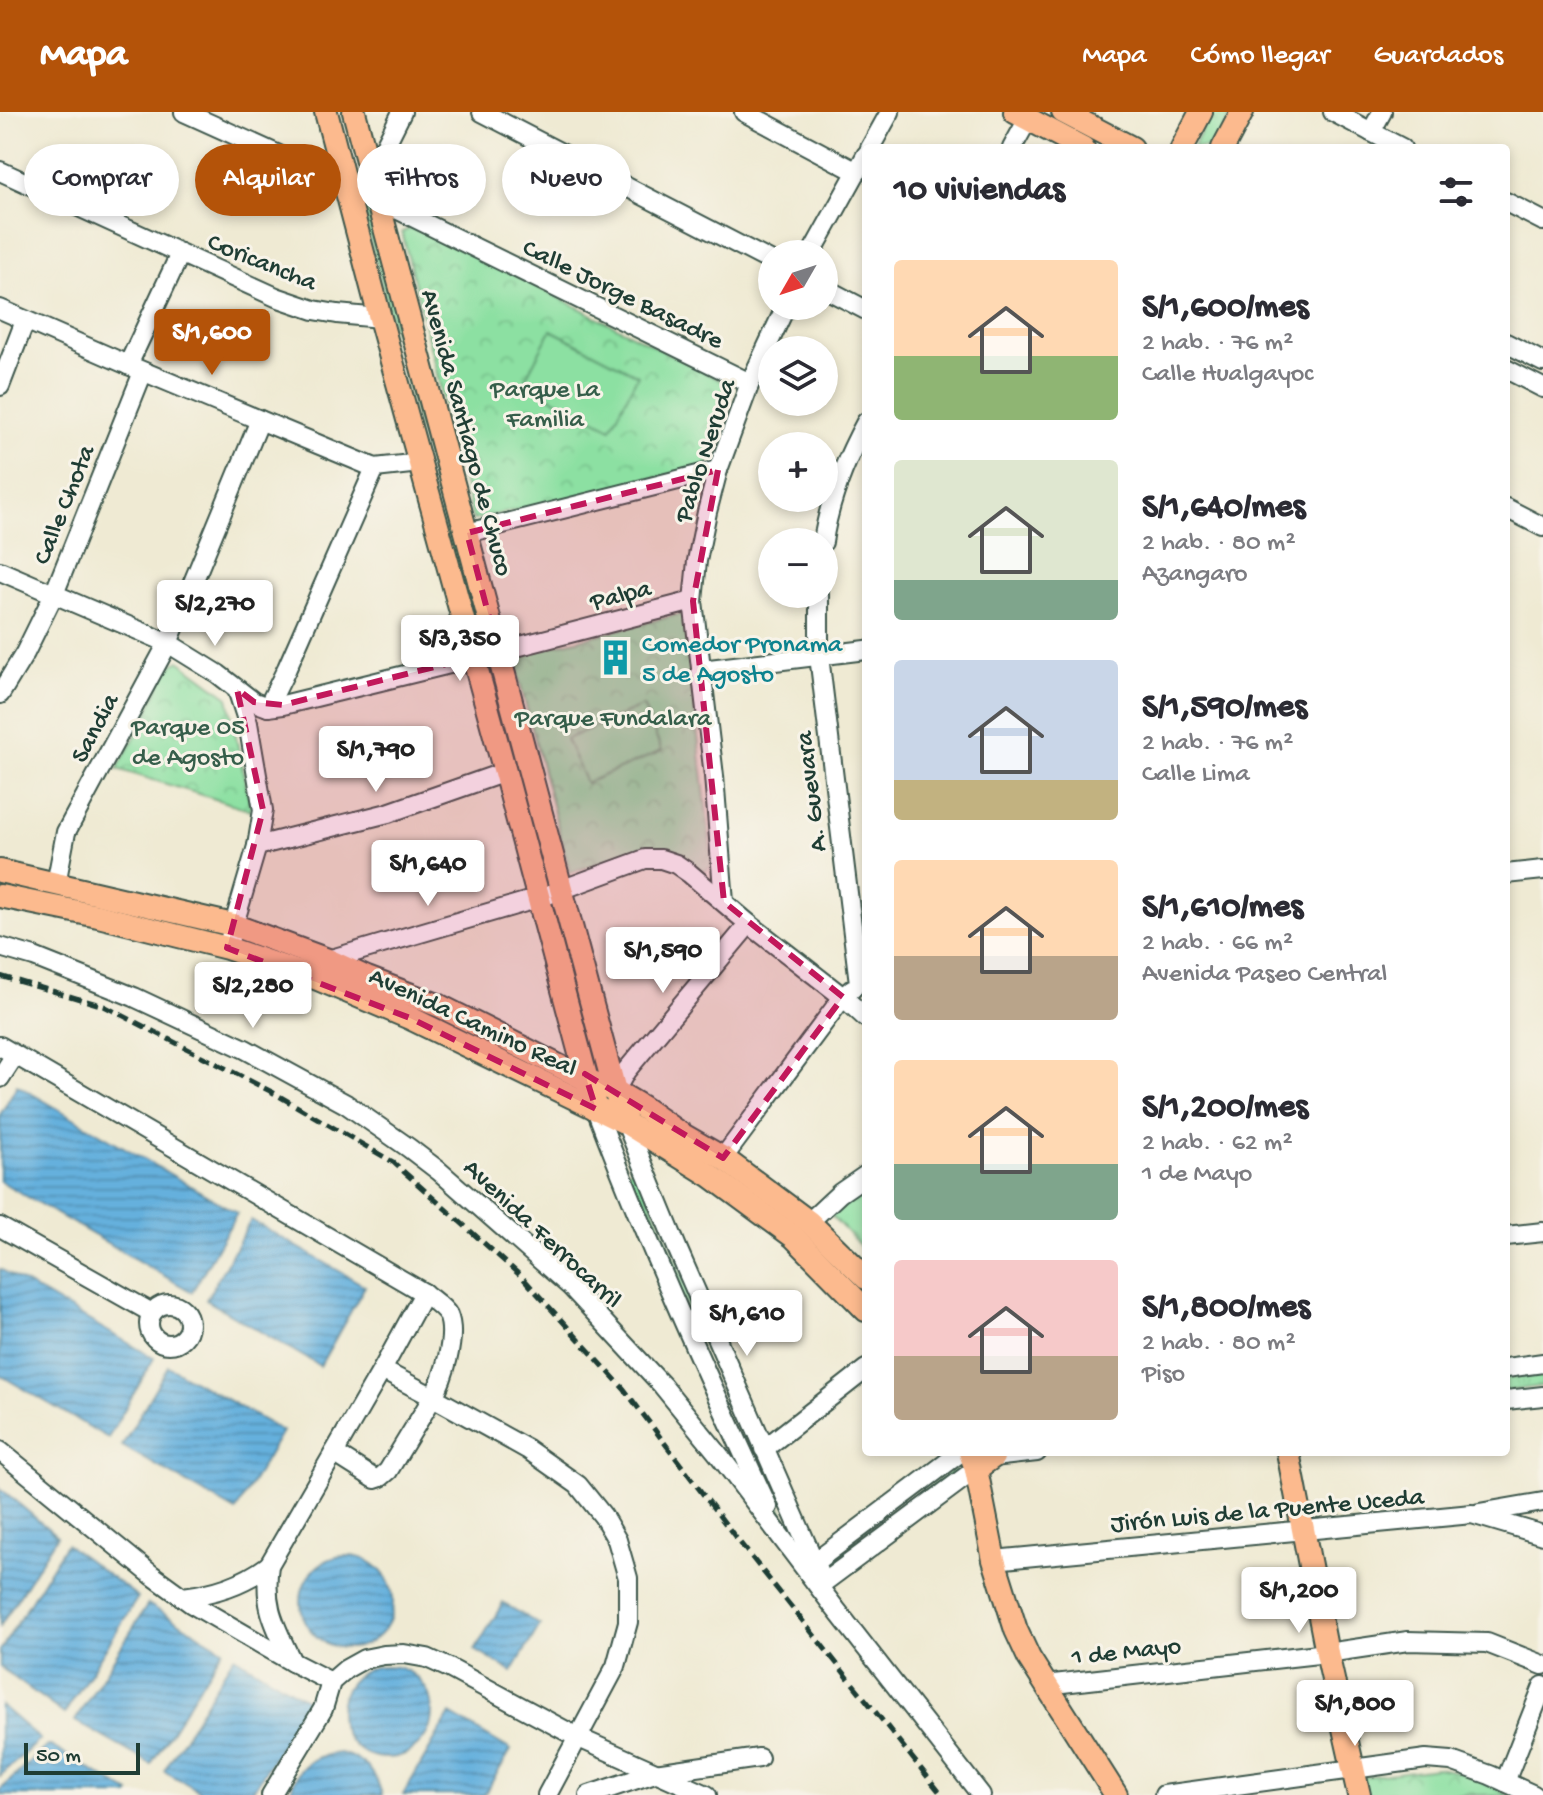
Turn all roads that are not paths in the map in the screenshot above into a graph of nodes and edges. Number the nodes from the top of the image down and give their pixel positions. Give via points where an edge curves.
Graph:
1 (184, 112) edge
2 (326, 112) edge
3 (354, 112) edge
4 (402, 112) edge
5 (482, 112) edge
6 (744, 112) edge
7 (890, 112) edge
8 (1063, 112) edge
9 (1201, 112) edge
10 (1242, 112) edge
11 (1333, 112) edge
12 (1382, 112) edge
13 (1021, 115) edge
14 (1371, 132) junction
15 (363, 144) edge
16 (386, 144) edge
17 (872, 144) edge
18 (1013, 144) edge
19 (1075, 144) edge
20 (1124, 144) edge
21 (1184, 144) edge
22 (1225, 144) edge
23 (1394, 144) edge
24 (861, 163) edge
25 (0, 171) edge
26 (357, 180) edge
27 (346, 185) junction
28 (357, 190) edge
29 (1510, 204) edge
30 (382, 216) edge
31 (411, 216) edge
32 (1543, 221) edge
33 (819, 240) edge
34 (180, 254) junction
35 (758, 255) edge
36 (838, 295) edge
37 (862, 308) edge
38 (0, 309) edge
39 (380, 318) junction
40 (779, 320) edge
41 (25, 321) junction
42 (1510, 345) edge
43 (1543, 362) edge
44 (136, 368) junction
45 (1510, 371) edge
46 (750, 383) junction
47 (0, 386) edge
48 (1543, 388) edge
49 (260, 420) junction
50 (862, 430) edge
51 (420, 463) junction
52 (375, 468) junction
53 (718, 470) junction
54 (1510, 514) edge
55 (1543, 527) edge
56 (825, 528) edge
57 (467, 533) junction
58 (0, 571) edge
59 (54, 594) junction
60 (693, 601) junction
61 (819, 608) edge
62 (168, 643) junction
63 (498, 651) junction
64 (862, 651) edge
65 (819, 656) junction
66 (474, 658) junction
67 (701, 670) junction
68 (237, 689) junction
69 (0, 694) edge
70 (268, 707) junction
71 (505, 772) junction
72 (257, 846) junction
73 (1543, 870) edge
74 (0, 871) edge
75 (1510, 874) edge
76 (56, 884) junction
77 (562, 890) junction
78 (0, 896) edge
79 (539, 898) junction
80 (724, 902) junction
81 (749, 924) junction
82 (233, 925) junction
83 (0, 947) edge
84 (227, 948) junction
85 (328, 960) junction
86 (862, 982) edge
87 (843, 997) junction
88 (862, 1014) edge
89 (7, 1050) edge
90 (0, 1078) edge
91 (587, 1080) junction
92 (615, 1091) junction
93 (596, 1109) junction
94 (626, 1123) junction
95 (723, 1158) junction
96 (862, 1178) edge
97 (809, 1222) junction
98 (0, 1227) edge
99 (1543, 1232) edge
100 (1510, 1236) edge
101 (862, 1274) edge
102 (424, 1293) junction
103 (862, 1306) edge
104 (152, 1313) dead end
105 (1543, 1363) edge
106 (1510, 1367) edge
107 (382, 1370) junction
108 (862, 1372) edge
109 (1543, 1396) edge
110 (433, 1397) junction
111 (1510, 1400) edge
112 (764, 1449) junction
113 (0, 1451) edge
114 (334, 1453) junction
115 (979, 1456) edge
116 (1289, 1456) edge
117 (1543, 1502) edge
118 (1472, 1514) junction
119 (1303, 1530) junction
120 (1543, 1535) edge
121 (784, 1541) junction
122 (994, 1560) junction
123 (269, 1565) junction
124 (810, 1566) junction
125 (823, 1583) junction
126 (183, 1597) junction
127 (834, 1607) junction
128 (1327, 1653) junction
129 (292, 1662) junction
130 (1543, 1665) edge
131 (331, 1682) junction
132 (1045, 1685) junction
133 (1543, 1686) edge
134 (579, 1738) junction
135 (759, 1758) dead end
136 (1353, 1770) junction
137 (655, 1773) junction
138 (1505, 1782) junction
139 (1226, 1791) edge
140 (271, 1795) edge
141 (547, 1795) edge
142 (589, 1795) edge
143 (707, 1795) edge
144 (981, 1795) edge
145 (1116, 1795) edge
146 (1164, 1795) edge
147 (1359, 1795) edge
148 (1534, 1795) edge

1 - 27 street, Calle Jorge Basadre
2 - 27 main road, Avenida Santiago de Chuco
3 - 15 main road, Avenida Santiago de Chuco
4 - 16 street
5 - 35 street
6 - 24 street
7 - 17 street
8 - 20 main road
9 - 21 main road
10 - 22 main road
11 - 14 street
12 - 14 street
13 - 18 street
13 - 19 main road
14 - 23 street
24 - 33 street
25 - 34 street, Coricancha
26 - 27 street
27 - 28 street, Calle Jorge Basadre
27 - 39 main road, Avenida Santiago de Chuco
29 - 32 street
30 - 57 main road, Avenida Santiago de Chuco
31 - 46 street, Calle Jorge Basadre
34 - 39 street, Coricancha via 314,310
34 - 44 street, Calle Chota
36 - 37 street
38 - 41 street
39 - 51 main road, Avenida Santiago de Chuco
40 - 46 street, Pablo Neruda
41 - 44 street
41 - 47 street
42 - 43 street
44 - 49 street
44 - 59 street, Calle Chota
45 - 48 street
46 - 53 street, Pablo Neruda
49 - 52 street
49 - 62 street, Sandia
50 - 56 street
51 - 52 street
51 - 66 main road, Avenida Santiago de Chuco
52 - 70 street
53 - 57 street
53 - 60 street, Pablo Neruda
54 - 55 street
57 - 63 main road, Avenida Santiago de Chuco
58 - 59 street
59 - 62 street
59 - 69 street, Calle Chota
60 - 63 street, Palpa
60 - 67 street, Pablo Neruda
61 - 65 street, A. Guevara
62 - 68 street
62 - 76 street, Sandia via 66,832
63 - 66 street, Palpa
63 - 77 main road, Avenida Santiago de Chuco
64 - 65 street
65 - 67 street
65 - 86 street, A. Guevara
66 - 70 street, Palpa
66 - 71 main road, Avenida Santiago de Chuco
67 - 80 street, Pablo Neruda
68 - 70 street
68 - 72 street via 263,810
71 - 72 street via 388,813
71 - 79 main road, Avenida Santiago de Chuco
72 - 82 street
73 - 75 street
74 - 76 main road, Avenida Camino Real
76 - 82 main road, Avenida Camino Real
77 - 79 street
77 - 80 street via 645,859 661,859 676,864
77 - 92 main road, Avenida Santiago de Chuco
78 - 84 main road, Avenida Camino Real
79 - 85 street
79 - 91 main road, Avenida Santiago de Chuco
80 - 81 street
81 - 87 street
81 - 92 street
82 - 84 street
82 - 85 main road, Avenida Camino Real
83 - 121 street, Avenida Ferrocarril via 134,997 245,1049 346,1104 409,1148 604,1320 710,1443
84 - 93 main road, Avenida Camino Real via 410,1018
85 - 91 main road, Avenida Camino Real via 440,1006
86 - 87 street
87 - 88 street
87 - 95 street
89 - 90 street
89 - 102 street
91 - 92 main road, Avenida Camino Real
91 - 93 main road, Avenida Santiago de Chuco
92 - 94 main road, Avenida Santiago de Chuco
92 - 95 main road, Avenida Camino Real
93 - 94 main road, Avenida Camino Real
93 - 121 street via 652,1252
94 - 103 main road, Avenida Camino Real via 794,1237
94 - 112 street
95 - 97 main road, Avenida Camino Real
96 - 97 street
97 - 101 main road, Avenida Camino Real
98 - 104 street
99 - 100 street
102 - 107 street
102 - 110 street via 448,1313 452,1334
105 - 106 street
107 - 110 street
107 - 114 street
108 - 112 street
109 - 111 street
110 - 114 street via 381,1477 375,1479
110 - 134 street via 527,1449 578,1485 617,1540 628,1578 628,1622 616,1666
112 - 124 street
113 - 126 street
114 - 123 street
115 - 122 main road
115 - 124 street
115 - 125 street
116 - 119 main road
117 - 118 street
118 - 119 street, Jirón Luis de la Puente Uceda
118 - 120 street, Jirón Luis de la Puente Uceda
119 - 122 street, Jirón Luis de la Puente Uceda
119 - 128 main road
121 - 124 street, Avenida Ferrocarril
122 - 132 main road via 1016,1630
123 - 126 street via 224,1589
123 - 129 street via 268,1605
124 - 125 street
124 - 127 street, Avenida Ferrocarril
125 - 127 street
126 - 129 street
127 - 144 street, Avenida Ferrocarril
128 - 130 street, 1 de Mayo via 1408,1641 1487,1643
128 - 132 street, 1 de Mayo
128 - 136 main road
129 - 131 street
131 - 134 street via 364,1659 404,1654 427,1658
131 - 140 street via 323,1709
132 - 145 main road
133 - 138 street
134 - 137 street
134 - 141 street
135 - 137 street
136 - 138 street via 1426,1759 1451,1761
136 - 139 street
136 - 147 main road
137 - 142 street
137 - 143 street
138 - 148 street
139 - 146 street

